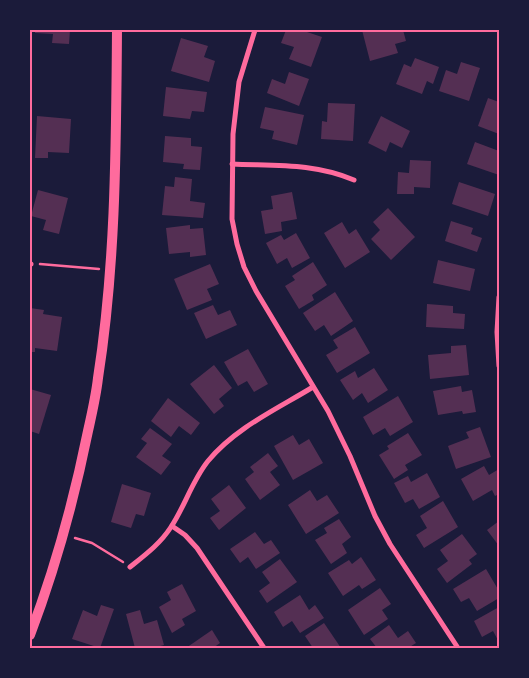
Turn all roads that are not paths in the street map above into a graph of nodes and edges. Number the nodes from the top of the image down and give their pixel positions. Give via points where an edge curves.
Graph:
1 (117, 30) edge
2 (255, 30) edge
3 (232, 164) junction
4 (354, 180) dead end
5 (499, 298) edge
6 (499, 366) edge
7 (313, 387) junction
8 (172, 526) junction
9 (130, 567) road end
10 (30, 635) edge
11 (264, 648) edge
12 (458, 648) edge

1 - 10 main road via 111,270 98,379 64,535
2 - 3 street via 239,82
3 - 4 street via 322,169
3 - 7 street via 232,219 244,267
5 - 6 street
7 - 8 street via 224,444 207,462
7 - 12 street via 328,411 390,544
8 - 9 street via 148,553
8 - 11 street via 197,548

